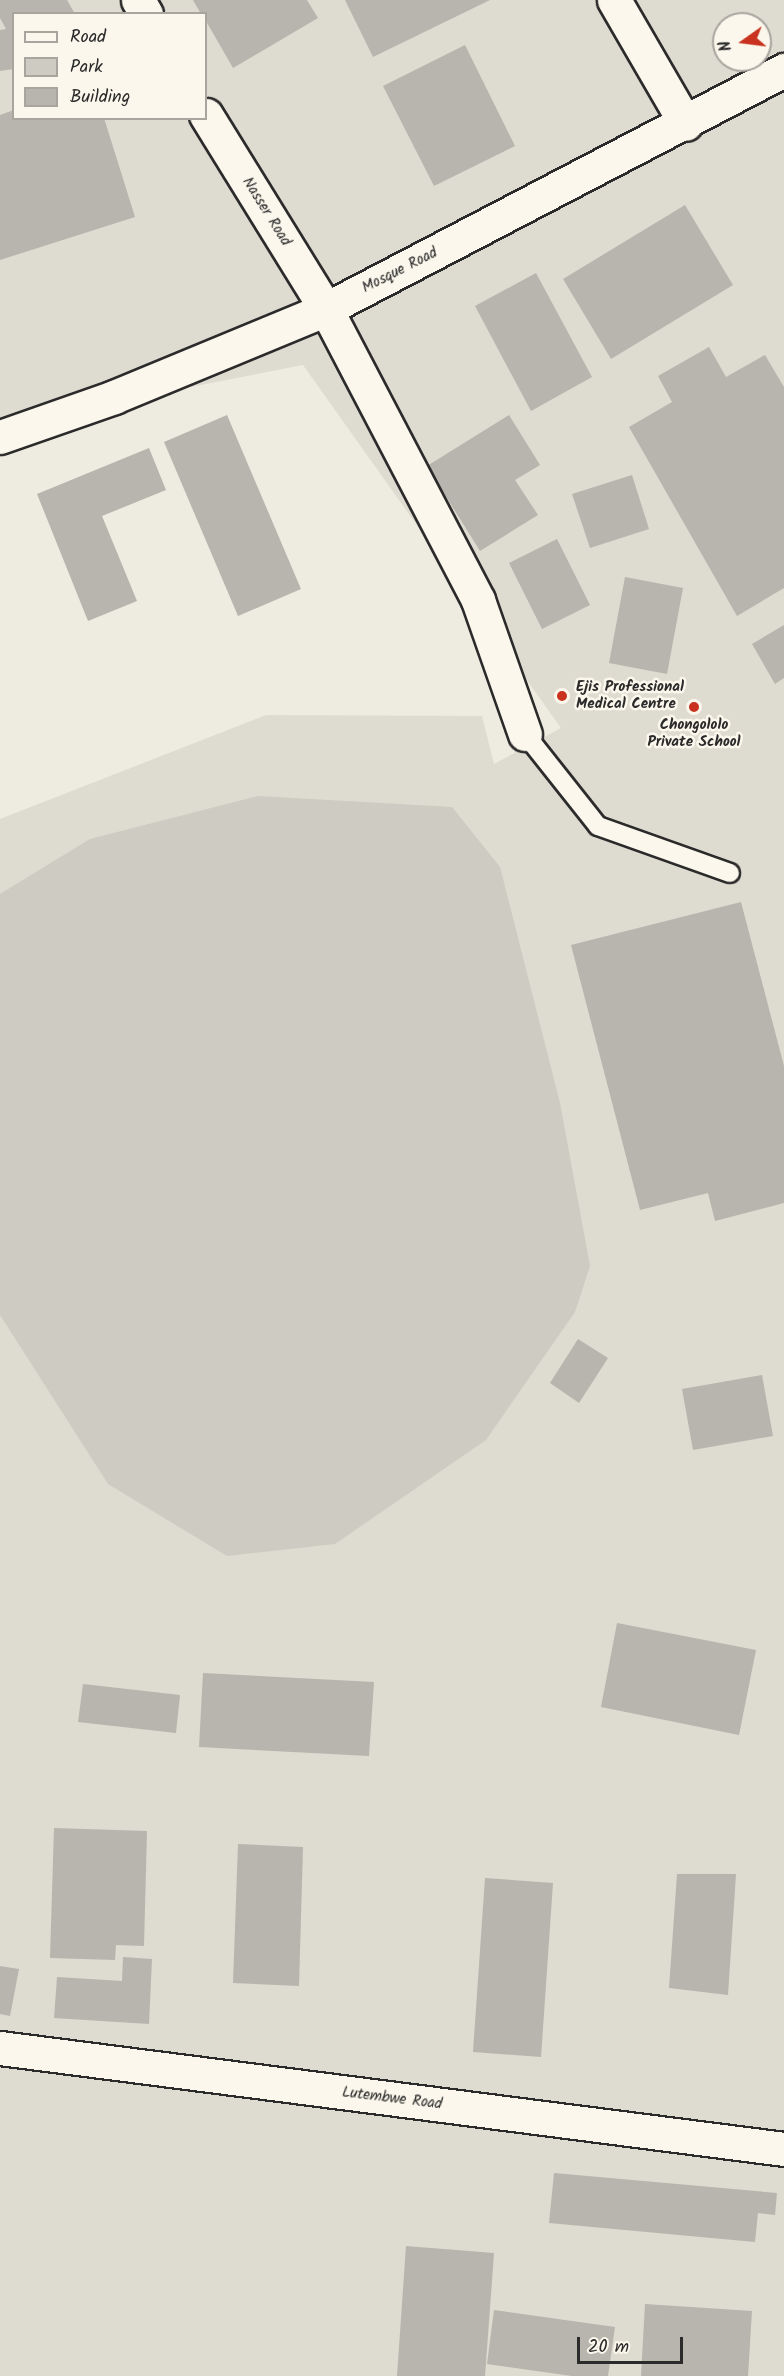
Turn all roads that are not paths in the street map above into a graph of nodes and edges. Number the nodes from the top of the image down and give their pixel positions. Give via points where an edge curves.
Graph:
1 (614, 0) edge
2 (784, 70) edge
3 (207, 117) edge
4 (686, 124) junction
5 (326, 309) junction
6 (0, 437) edge
7 (525, 734) joint
8 (730, 873) dead end
9 (0, 2048) edge
10 (784, 2149) edge

1 - 4 street
2 - 4 street, Mosque Road
3 - 5 street, Nasser Road
4 - 5 street, Mosque Road
5 - 6 street, Mosque Road via 114,397
5 - 7 street, Nasser Road via 478,600
7 - 8 lane via 598,826
9 - 10 street, Lutembwe Road

